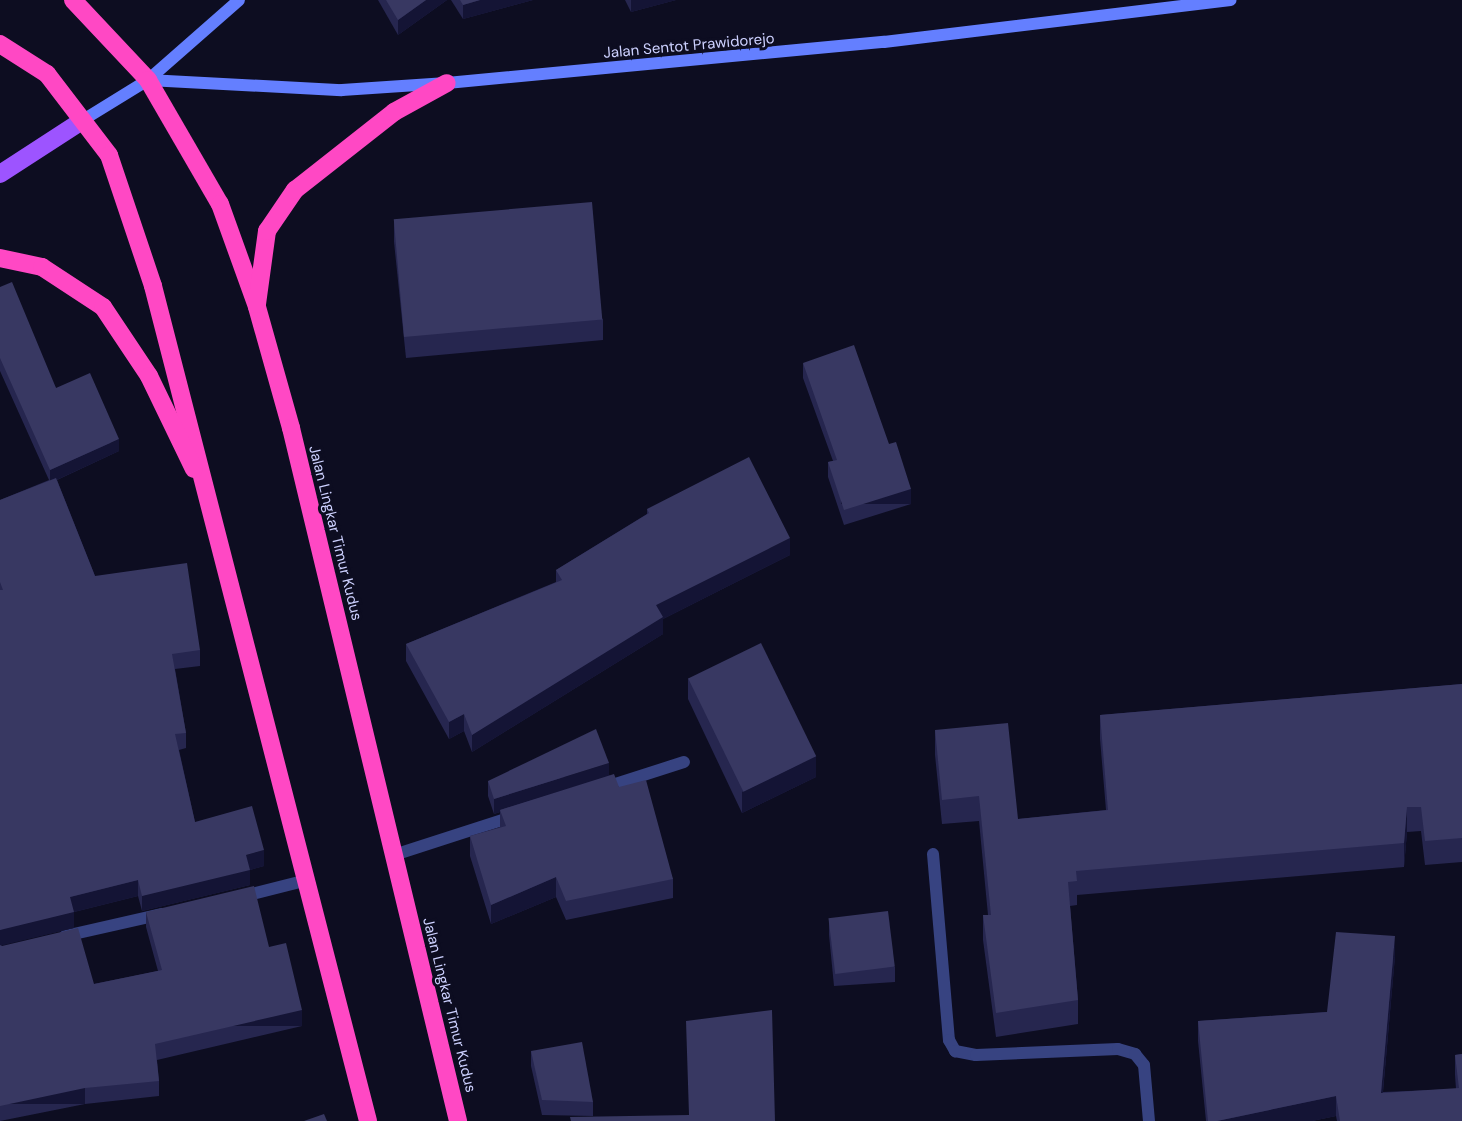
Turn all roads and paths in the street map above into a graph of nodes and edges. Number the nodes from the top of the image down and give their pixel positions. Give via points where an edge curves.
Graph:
1 (73, 0) edge
2 (239, 0) edge
3 (1230, 0) edge
4 (0, 44) edge
5 (148, 80) junction
6 (447, 83) junction
7 (83, 120) junction
8 (0, 174) edge
9 (0, 258) edge
10 (257, 307) junction
11 (213, 509) junction
12 (684, 762) dead end
13 (595, 790) edge
14 (528, 812) edge
15 (933, 854) dead end
16 (394, 855) junction
17 (307, 880) junction
18 (226, 900) edge
19 (179, 910) edge
20 (51, 939) edge
21 (368, 1121) edge
22 (458, 1121) edge
23 (1149, 1121) edge

1 - 5 highway, Jalan Lingkar Timur Kudus
2 - 5 main road
3 - 6 main road, Jalan Sentot Prawidorejo via 884,42
4 - 7 highway via 47,74
5 - 6 main road, Jalan Sentot Prawidorejo via 342,90
5 - 7 main road
5 - 10 highway, Jalan Lingkar Timur Kudus via 220,204
6 - 10 highway via 394,112 295,190 267,231
7 - 8 main road
7 - 11 highway via 109,155 150,275
9 - 11 highway via 42,267 103,307 149,376
10 - 16 highway, Jalan Lingkar Timur Kudus via 291,428
11 - 17 highway
12 - 13 street
14 - 16 street
15 - 23 street via 949,1040 955,1051 976,1054 1118,1049 1135,1054 1144,1065
16 - 22 highway, Jalan Lingkar Timur Kudus
17 - 18 street
17 - 21 highway
19 - 20 street

